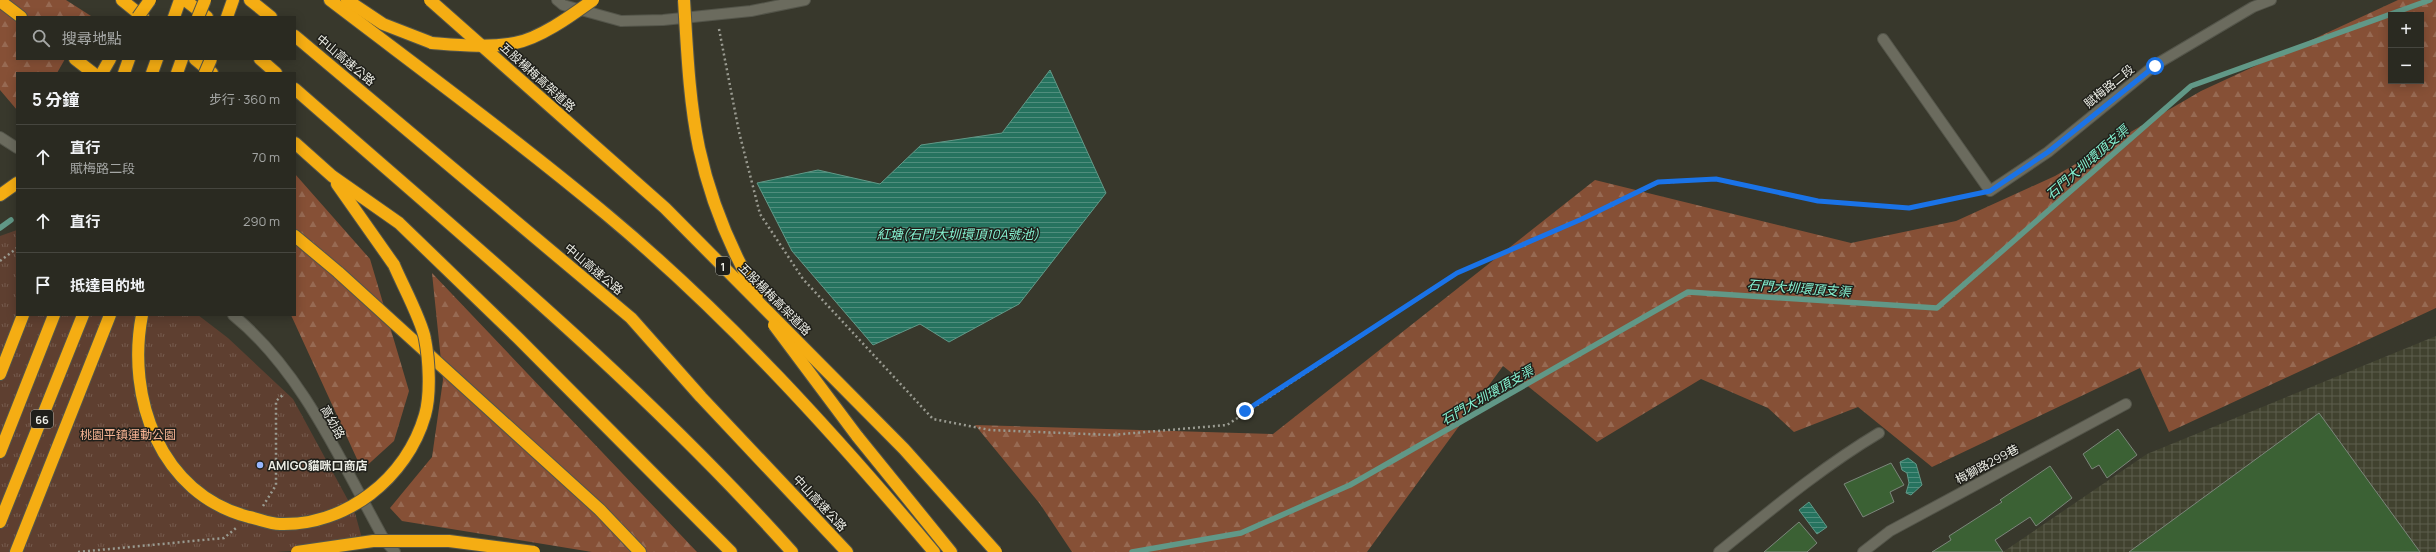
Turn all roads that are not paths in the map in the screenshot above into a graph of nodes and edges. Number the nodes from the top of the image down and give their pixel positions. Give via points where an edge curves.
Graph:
1 (122, 0) edge
2 (150, 0) edge
3 (180, 0) edge
4 (185, 0) edge
5 (205, 0) edge
6 (233, 0) edge
7 (250, 0) edge
8 (330, 0) edge
9 (347, 0) edge
10 (430, 0) edge
11 (557, 0) edge
12 (593, 0) edge
13 (684, 0) edge
14 (805, 0) edge
15 (2271, 0) edge
16 (0, 1) edge
17 (20, 16) edge
18 (139, 16) edge
19 (143, 16) edge
20 (144, 16) edge
21 (174, 16) edge
22 (198, 16) edge
23 (205, 16) edge
24 (227, 16) edge
25 (270, 16) edge
26 (296, 37) edge
27 (1883, 39) dead end
28 (76, 60) edge
29 (109, 60) edge
30 (129, 60) edge
31 (157, 60) edge
32 (182, 60) edge
33 (196, 60) edge
34 (211, 60) edge
35 (261, 60) edge
36 (92, 72) edge
37 (103, 72) edge
38 (124, 72) edge
39 (152, 72) edge
40 (177, 72) edge
41 (205, 72) edge
42 (211, 72) edge
43 (275, 72) edge
44 (296, 91) edge
45 (1, 139) edge
46 (296, 144) edge
47 (16, 147) edge
48 (332, 176) junction
49 (16, 184) edge
50 (0, 195) edge
51 (296, 237) edge
52 (23, 316) edge
53 (54, 316) edge
54 (83, 316) edge
55 (110, 316) edge
56 (142, 316) edge
57 (234, 316) edge
58 (0, 374) edge
59 (2126, 404) dead end
60 (1879, 432) dead end
61 (0, 452) edge
62 (0, 522) edge
63 (16, 552) edge
64 (297, 552) edge
65 (395, 552) edge
66 (534, 552) edge
67 (640, 552) edge
68 (731, 552) edge
69 (792, 552) edge
70 (848, 552) edge
71 (934, 552) edge
72 (951, 552) edge
73 (996, 552) edge
74 (1719, 552) edge
75 (1863, 552) edge

1 - 19 highway
2 - 18 highway, bridge
2 - 20 highway
3 - 21 highway
4 - 23 highway
5 - 22 highway, bridge
6 - 24 highway
7 - 25 highway
8 - 71 highway via 608,216 699,298 835,436
9 - 12 highway, bridge via 383,24 432,43 462,45 516,43 558,24
10 - 73 highway, 五股楊梅高架道路 / 1, bridge via 664,208 904,449
11 - 14 street via 563,5 621,21 751,11
13 - 72 highway, bridge via 688,63 699,148 721,222 749,281 781,337
15 - 27 street, 賦梅路二段 via 2253,7 2155,66 2048,152 1990,191
16 - 17 highway
26 - 70 highway, 中山高速公路 via 631,318
28 - 36 highway
29 - 37 highway
30 - 38 highway
31 - 39 highway
32 - 40 highway
33 - 42 highway
34 - 41 highway, bridge
35 - 43 highway
44 - 69 highway via 597,354 749,504
45 - 47 street
46 - 48 highway
48 - 56 highway, bridge via 394,265 425,337 429,374 426,415 406,457 379,488 352,507 326,518 279,524 236,513 195,492 167,457 146,418 138,379
48 - 68 highway via 399,223 518,338
49 - 50 highway
51 - 67 highway via 600,510
52 - 58 highway
53 - 61 highway, 66
54 - 62 highway, 66
55 - 63 highway
57 - 65 street, 高幼路 via 251,329 297,383 385,542
59 - 75 street, 梅獅路299巷 via 1890,531
60 - 74 street via 1846,452
64 - 66 highway, bridge via 373,541 449,541

